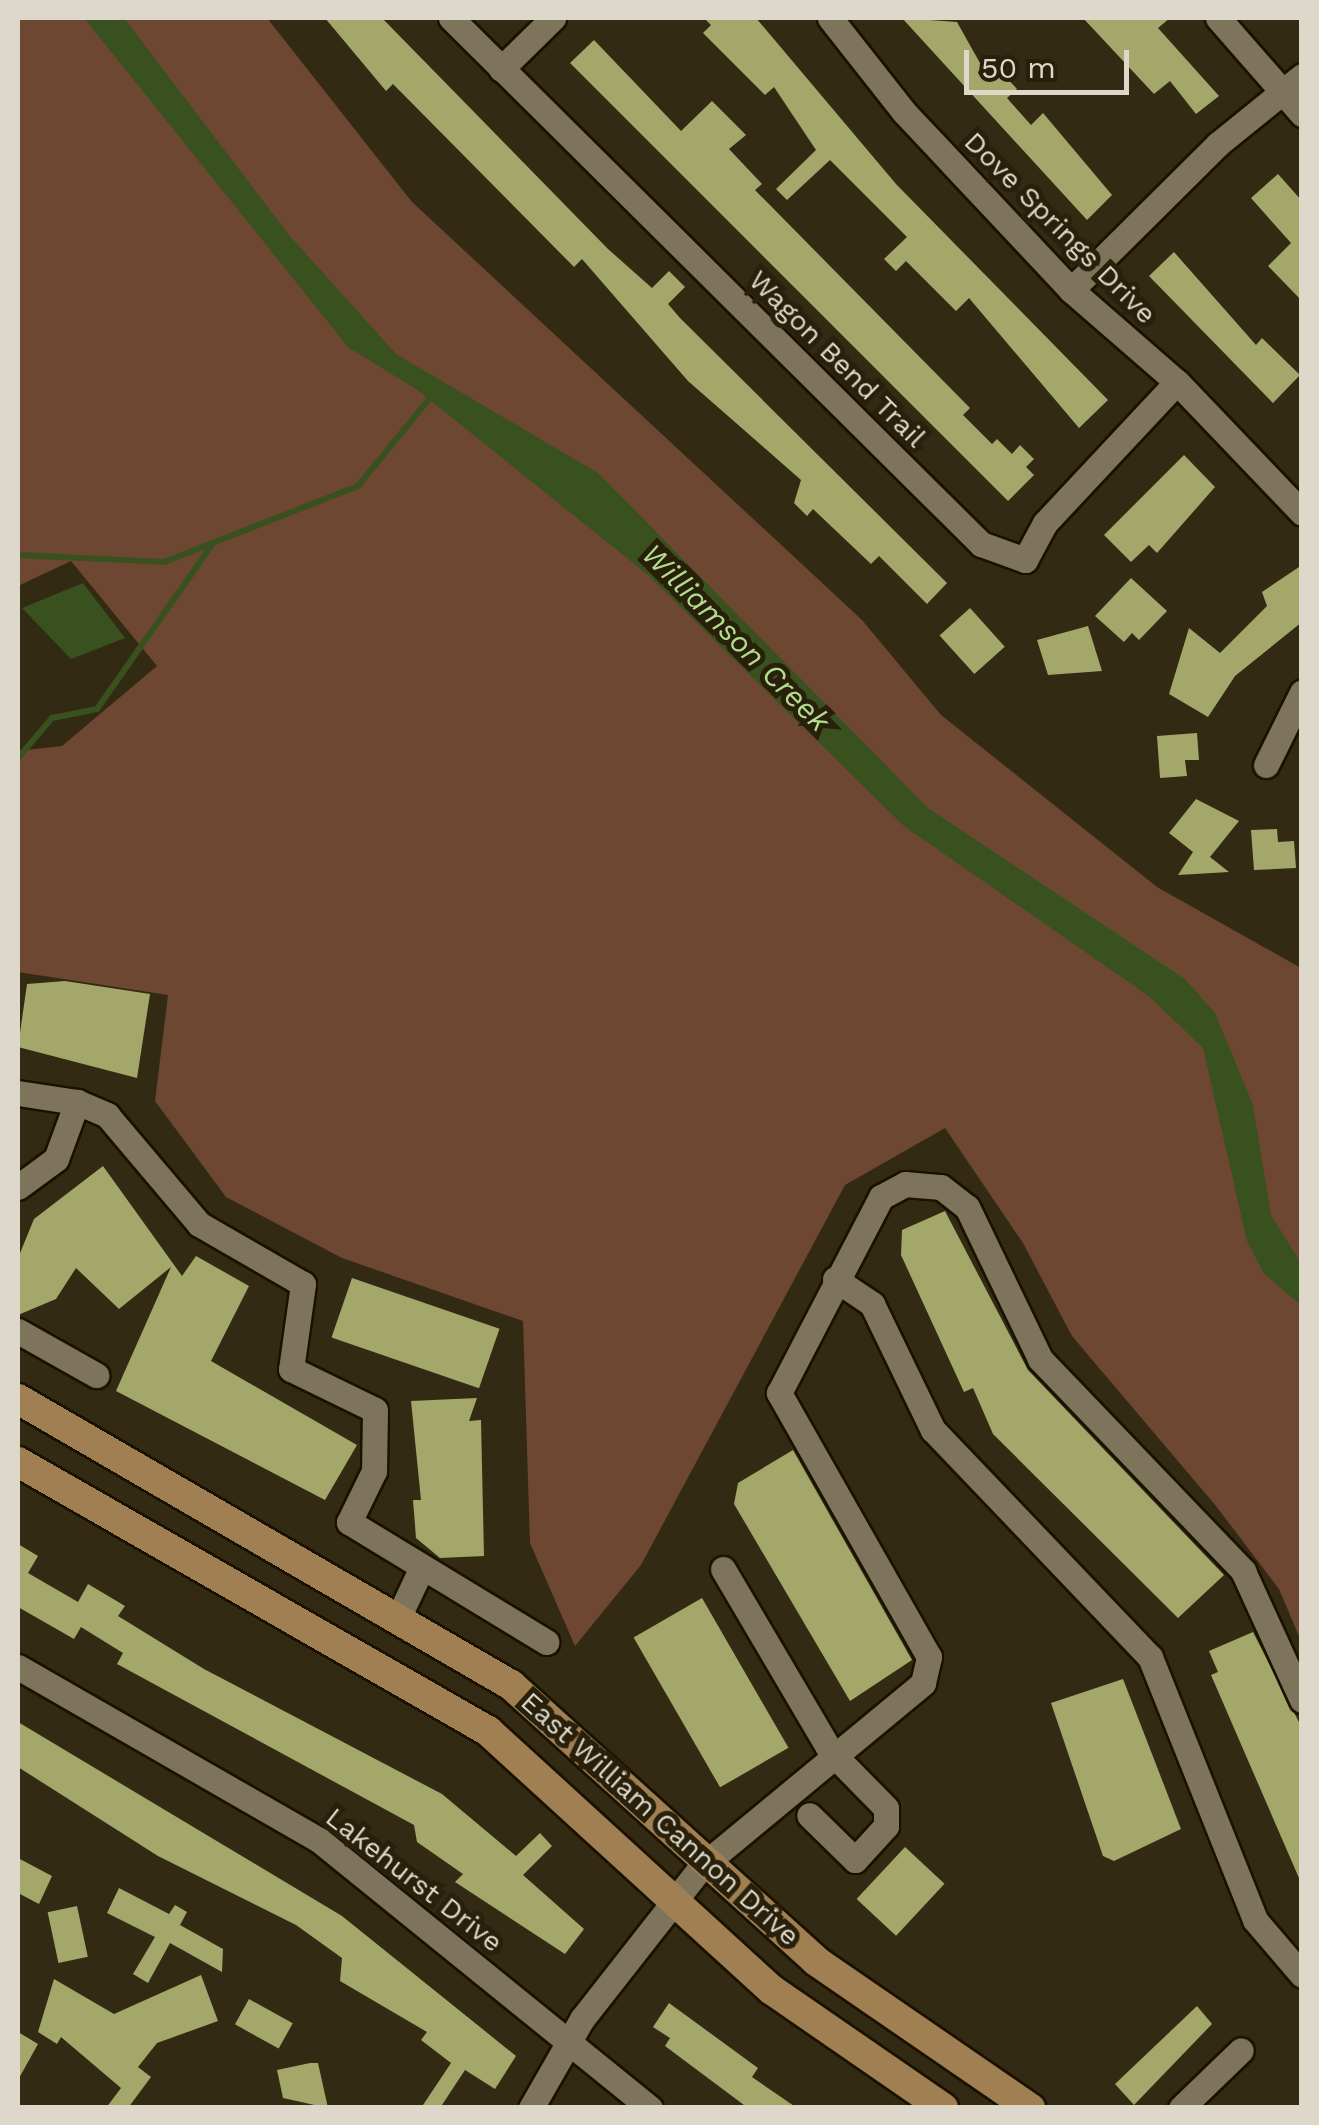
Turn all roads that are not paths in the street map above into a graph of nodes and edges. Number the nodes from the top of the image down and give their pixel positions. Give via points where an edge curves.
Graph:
1 (451, 18) edge
2 (553, 18) edge
3 (830, 18) edge
4 (1218, 18) edge
5 (500, 69) junction
6 (1292, 84) edge
7 (1302, 114) edge
8 (1071, 290) junction
9 (1177, 382) junction
10 (1302, 513) edge
11 (1302, 692) edge
12 (1266, 764) dead end
13 (18, 1093) edge
14 (77, 1102) junction
15 (18, 1187) edge
16 (835, 1279) junction
17 (18, 1331) edge
18 (96, 1375) dead end
19 (18, 1400) edge
20 (18, 1462) edge
21 (422, 1567) junction
22 (723, 1568) dead end
23 (398, 1618) junction
24 (546, 1642) dead end
25 (18, 1666) edge
26 (1302, 1700) edge
27 (831, 1752) junction
28 (809, 1815) dead end
29 (702, 1866) junction
30 (671, 1904) junction
31 (1302, 1975) edge
32 (568, 2039) junction
33 (1241, 2050) dead end
34 (531, 2108) edge
35 (650, 2108) edge
36 (944, 2108) edge
37 (1030, 2108) edge
38 (1181, 2108) edge

1 - 5 street, Wagon Bend Trail
2 - 5 street
3 - 8 street, Dove Springs Drive via 904,112
4 - 6 street
5 - 9 street, Wagon Bend Trail via 981,544 1025,560 1045,523
6 - 7 street
6 - 8 street
8 - 9 street, Dove Springs Drive
9 - 10 street, Dove Springs Drive
11 - 12 street
13 - 14 street
14 - 15 street via 56,1158
14 - 21 street via 108,1114 198,1224 303,1284 292,1369 375,1410 374,1471 348,1522
16 - 26 street via 893,1190 941,1187 968,1207 1040,1359 1243,1571
16 - 27 street via 779,1393 929,1657 923,1683
16 - 31 street via 872,1304 933,1430 1150,1656 1255,1920
17 - 18 street
19 - 23 main road, East William Cannon Drive
20 - 30 main road, East William Cannon Drive via 488,1731
21 - 23 street
21 - 24 street
22 - 27 street
23 - 29 main road, East William Cannon Drive via 552,1715
25 - 32 street, Lakehurst Drive via 318,1840
27 - 28 street via 886,1808 886,1826 855,1860
27 - 29 street
29 - 30 street
29 - 37 main road, East William Cannon Drive via 816,1961
30 - 32 street
30 - 36 main road, East William Cannon Drive via 772,1990
32 - 34 street
32 - 35 street, Lakehurst Drive
33 - 38 street

